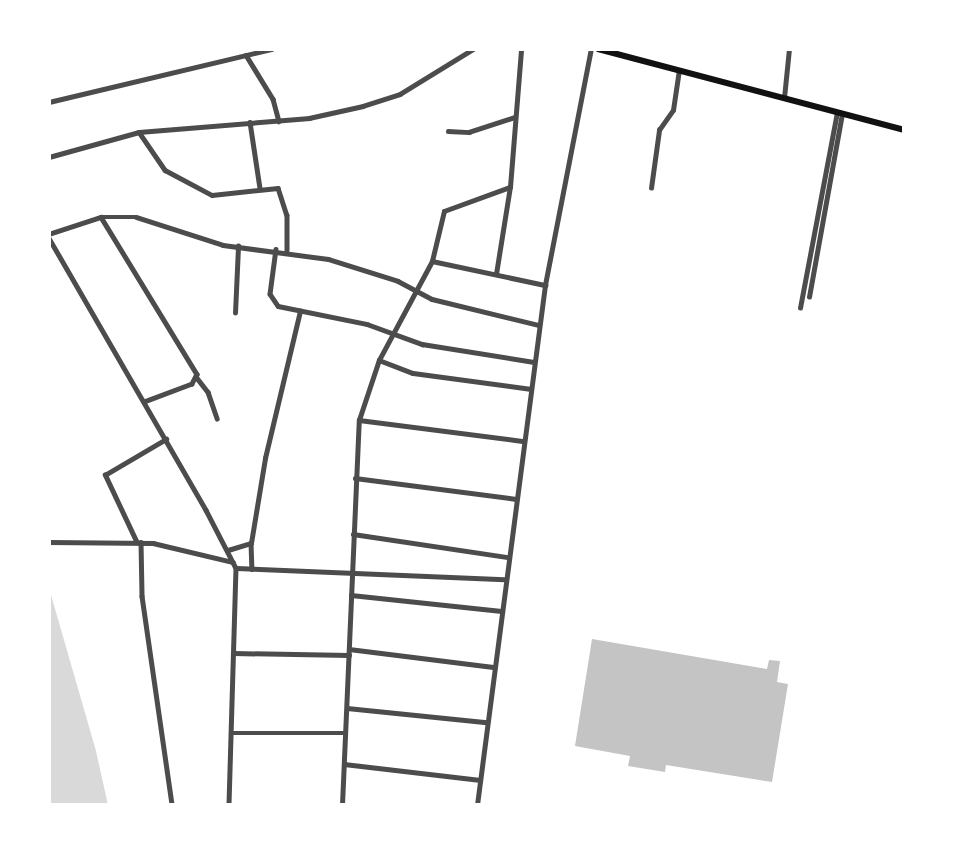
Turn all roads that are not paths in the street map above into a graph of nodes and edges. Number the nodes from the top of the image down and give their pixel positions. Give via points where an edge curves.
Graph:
1 (236, 49) edge
2 (272, 49) edge
3 (473, 49) edge
4 (521, 49) edge
5 (591, 49) edge
6 (598, 49) edge
7 (789, 49) edge
8 (246, 55) junction
9 (238, 57) junction
10 (679, 70) junction
11 (783, 98) junction
12 (49, 102) edge
13 (840, 113) junction
14 (515, 117) junction
15 (279, 121) junction
16 (250, 122) junction
17 (904, 130) edge
18 (448, 131) dead end
19 (139, 132) junction
20 (49, 157) edge
21 (510, 187) junction
22 (260, 188) junction
23 (651, 188) dead end
24 (101, 218) junction
25 (49, 236) edge
26 (238, 246) junction
27 (276, 249) junction
28 (287, 250) junction
29 (432, 261) junction
30 (496, 274) junction
31 (545, 285) junction
32 (415, 292) junction
33 (809, 297) dead end
34 (800, 308) dead end
35 (300, 311) junction
36 (236, 313) dead end
37 (539, 325) junction
38 (391, 333) junction
39 (379, 360) junction
40 (534, 362) junction
41 (197, 378) junction
42 (531, 389) junction
43 (144, 402) junction
44 (217, 418) dead end
45 (359, 420) junction
46 (166, 439) junction
47 (524, 441) junction
48 (355, 478) junction
49 (516, 499) junction
50 (353, 534) junction
51 (49, 542) edge
52 (139, 542) junction
53 (251, 543) junction
54 (228, 550) junction
55 (507, 557) junction
56 (233, 562) junction
57 (236, 568) junction
58 (252, 569) junction
59 (352, 570) junction
60 (505, 579) junction
61 (351, 595) junction
62 (501, 611) junction
63 (349, 652) junction
64 (234, 653) junction
65 (493, 667) junction
66 (347, 708) junction
67 (486, 722) junction
68 (232, 733) junction
69 (346, 733) junction
70 (344, 764) junction
71 (480, 780) junction
72 (173, 805) edge
73 (229, 805) edge
74 (342, 805) edge
75 (477, 805) edge

1 - 9 street
2 - 8 street
3 - 15 street via 387,99 322,116
4 - 14 street
5 - 31 street
6 - 10 main road
7 - 11 street
8 - 9 street
8 - 15 street via 273,99
9 - 12 street
10 - 11 main road
10 - 23 street via 673,110 659,130
11 - 13 main road
13 - 17 main road
13 - 33 street
13 - 34 street
14 - 18 street via 469,132
14 - 21 street
15 - 16 street
16 - 19 street
16 - 22 street
19 - 20 street
19 - 22 street via 164,170 180,181 219,195
21 - 29 street via 446,208
21 - 30 street
22 - 28 street via 281,190
24 - 25 street
24 - 26 street via 136,217 189,236
24 - 41 street
25 - 43 street
26 - 27 street
26 - 36 street
27 - 28 street
27 - 35 street via 271,300
28 - 32 street via 365,270
29 - 30 street
29 - 32 street
30 - 31 street
31 - 37 street
32 - 37 street
32 - 38 street
35 - 38 street
35 - 53 street via 265,458
37 - 40 street
38 - 39 street
38 - 40 street via 422,344
39 - 42 street via 413,373
39 - 45 street
40 - 42 street
41 - 43 street
41 - 44 street via 208,392
42 - 47 street
43 - 46 street
45 - 47 street
45 - 48 street
46 - 52 street via 105,475
46 - 54 street
47 - 49 street
48 - 49 street
48 - 50 street
49 - 55 street
50 - 55 street
50 - 59 street
51 - 52 street
52 - 56 street
52 - 72 street via 142,596
53 - 54 street
53 - 58 street
54 - 56 street
55 - 60 street
56 - 57 street
57 - 58 street
57 - 64 street
58 - 59 street
59 - 60 street
59 - 61 street
60 - 62 street
61 - 62 street
61 - 63 street
62 - 65 street
63 - 64 street
63 - 65 street
63 - 66 street
64 - 68 street
65 - 67 street
66 - 67 street
66 - 69 street
67 - 71 street
68 - 69 street
68 - 73 street
69 - 70 street
70 - 71 street
70 - 74 street
71 - 75 street

